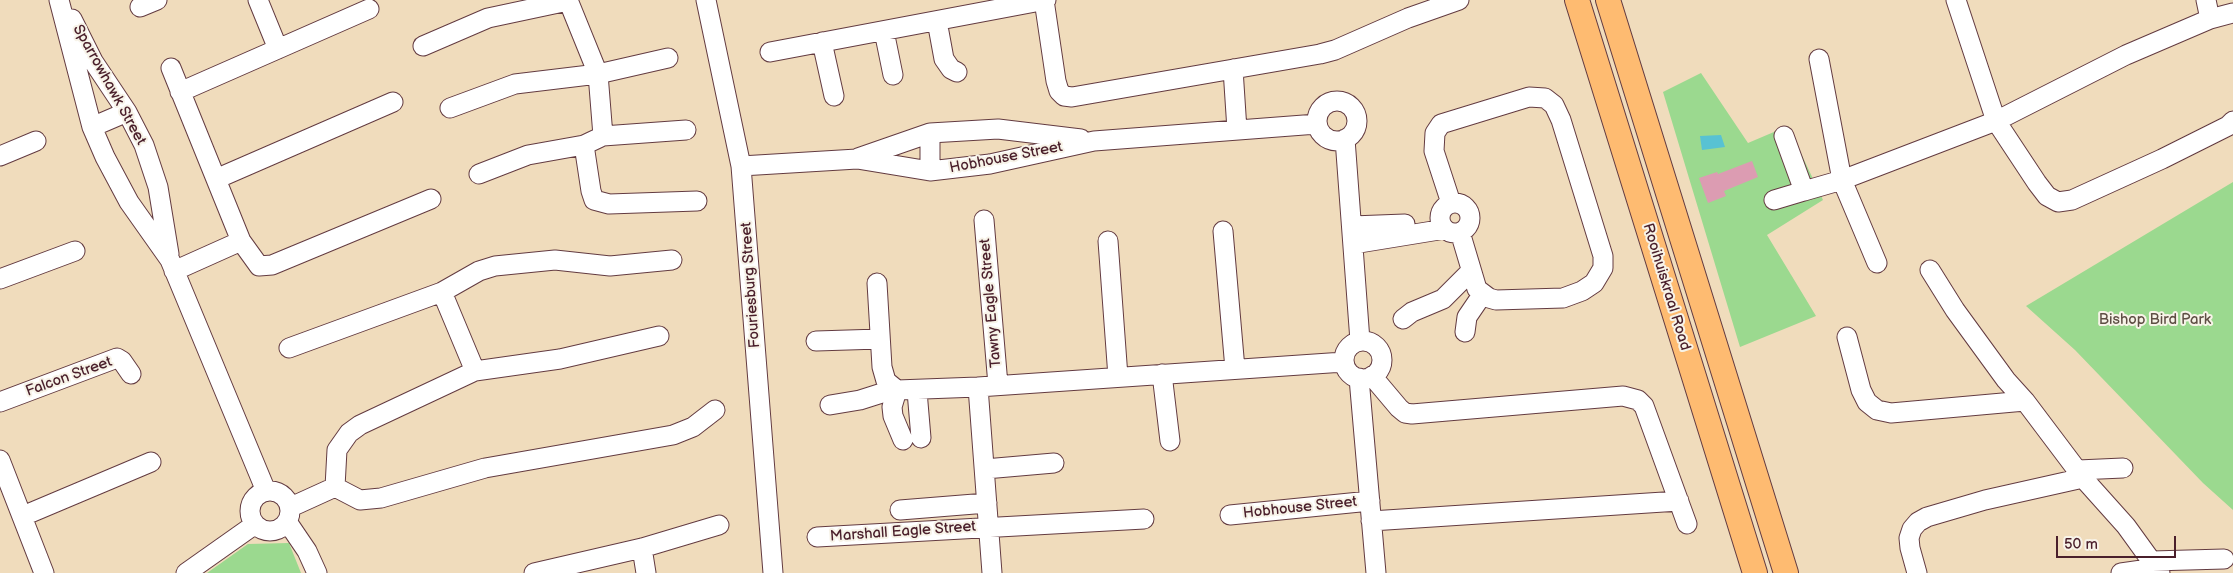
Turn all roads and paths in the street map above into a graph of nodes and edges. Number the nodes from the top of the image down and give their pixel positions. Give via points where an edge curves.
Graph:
1 (61, 0) edge
2 (258, 0) edge
3 (568, 0) edge
4 (706, 0) edge
5 (1045, 0) edge
6 (1459, 0) edge
7 (1577, 0) edge
8 (1608, 0) edge
9 (1956, 0) edge
10 (2206, 0) edge
11 (369, 9) dead end
12 (2233, 13) edge
13 (2210, 19) junction
14 (937, 21) junction
15 (884, 30) junction
16 (822, 42) junction
17 (423, 46) dead end
18 (278, 48) junction
19 (770, 52) dead end
20 (668, 58) dead end
21 (1819, 59) dead end
22 (170, 68) dead end
23 (1233, 69) junction
24 (957, 72) dead end
25 (598, 74) junction
26 (893, 75) dead end
27 (180, 92) junction
28 (834, 96) dead end
29 (393, 102) dead end
30 (450, 108) dead end
31 (127, 112) junction
32 (1996, 121) junction
33 (2233, 121) edge
34 (1317, 124) junction
35 (92, 127) junction
36 (686, 130) dead end
37 (1237, 130) junction
38 (930, 133) junction
39 (603, 136) junction
40 (1784, 136) dead end
41 (1345, 139) junction
42 (1094, 140) junction
43 (36, 141) dead end
44 (584, 145) junction
45 (0, 156) edge
46 (857, 159) junction
47 (741, 166) junction
48 (930, 171) junction
49 (479, 174) dead end
50 (216, 179) junction
51 (1842, 180) junction
52 (1804, 191) junction
53 (431, 199) dead end
54 (1774, 200) dead end
55 (697, 201) dead end
56 (1451, 203) junction
57 (984, 220) dead end
58 (1448, 227) junction
59 (1224, 231) dead end
60 (1352, 235) junction
61 (241, 241) junction
62 (1108, 241) dead end
63 (75, 251) dead end
64 (999, 254) dead end
65 (672, 260) dead end
66 (1877, 263) dead end
67 (172, 266) junction
68 (1930, 270) dead end
69 (1471, 271) junction
70 (0, 279) edge
71 (876, 283) dead end
72 (442, 292) junction
73 (1482, 294) junction
74 (1403, 320) dead end
75 (1466, 332) dead end
76 (659, 336) dead end
77 (1847, 337) dead end
78 (880, 339) junction
79 (1360, 341) junction
80 (816, 342) dead end
81 (288, 348) dead end
82 (1344, 362) junction
83 (1235, 369) junction
84 (475, 371) junction
85 (131, 374) dead end
86 (1162, 374) junction
87 (1118, 377) junction
88 (1365, 377) junction
89 (1004, 385) junction
90 (978, 387) junction
91 (894, 388) junction
92 (916, 390) junction
93 (2025, 401) junction
94 (0, 402) edge
95 (830, 405) dead end
96 (715, 410) dead end
97 (1170, 441) dead end
98 (1054, 463) dead end
99 (1, 464) edge
100 (2123, 468) dead end
101 (985, 469) junction
102 (146, 470) dead end
103 (2081, 474) junction
104 (335, 487) junction
105 (266, 491) junction
106 (1370, 501) junction
107 (1679, 501) junction
108 (900, 510) dead end
109 (289, 515) junction
110 (988, 515) junction
111 (1230, 515) dead end
112 (1144, 518) dead end
113 (25, 521) junction
114 (1372, 521) junction
115 (854, 524) dead end
116 (1686, 524) dead end
117 (254, 525) junction
118 (719, 525) dead end
119 (817, 537) dead end
120 (642, 548) junction
121 (2224, 559) dead end
122 (2156, 567) edge
123 (39, 572) edge
124 (186, 573) edge
125 (317, 573) edge
126 (534, 573) edge
127 (646, 573) edge
128 (773, 573) edge
129 (992, 573) edge
130 (1376, 573) edge
131 (1756, 573) edge
132 (1786, 573) edge
133 (1918, 573) edge
134 (2121, 573) edge

1 - 31 street, Sparrowhawk Street via 93,61
1 - 35 street, Sparrowhawk Street
2 - 18 street
3 - 17 street via 488,18
3 - 25 street
4 - 47 street, Fouriesburg Street
5 - 14 street
5 - 23 street via 1056,81 1064,96
6 - 23 street via 1408,18 1336,50
7 - 131 main road, Rooihuiskraal Road
8 - 132 main road, Rooihuiskraal Road
9 - 32 street
10 - 13 street
11 - 18 street
12 - 13 street
13 - 32 street via 2126,55
14 - 15 street
14 - 24 street via 944,59
15 - 16 street
15 - 26 street
16 - 19 street
16 - 28 street
18 - 27 street
20 - 25 street
21 - 51 street
22 - 27 street
23 - 37 street
25 - 30 street via 510,85
25 - 39 street
27 - 50 street
29 - 50 street
31 - 35 street
31 - 67 street, Sparrowhawk Street via 144,144 158,187
32 - 33 street via 2037,183 2047,196 2058,202 2072,200
32 - 51 street
34 - 37 street, Hobhouse Street
34 - 41 street via 1319,131 1330,140
34 - 41 street via 1320,111 1326,104 1346,103 1353,109 1357,122 1352,134
35 - 67 street, Sparrowhawk Street via 129,202
36 - 39 street
37 - 42 street, Hobhouse Street
38 - 42 street, Hobhouse Street via 998,129
38 - 46 street, Hobhouse Street
38 - 48 street
39 - 44 street
40 - 52 street
41 - 60 street
42 - 48 street, Hobhouse Street via 990,164
43 - 45 street
44 - 49 street via 528,155
44 - 55 street via 591,191 597,202
46 - 47 street, Hobhouse Street
46 - 48 street, Hobhouse Street
47 - 128 street, Fouriesburg Street
50 - 61 street
51 - 52 street
51 - 66 street
52 - 54 street
53 - 61 street via 267,266 257,264
56 - 58 street via 1444,207
56 - 58 street via 1463,204 1470,213 1469,225
56 - 73 street via 1434,151 1434,133 1440,124 1528,97 1545,98 1554,105 1603,256 1603,268 1594,283 1563,298 1496,300
57 - 89 street, Tawny Eagle Street
58 - 60 street via 1385,226
58 - 69 street
59 - 83 street
60 - 79 street
61 - 67 street
62 - 87 street
63 - 70 street
64 - 89 street, Tawny Eagle Street
65 - 72 street via 610,266 555,260 495,266 479,271
67 - 105 street, Sparrowhawk Street
68 - 93 street via 1955,310
69 - 73 street
69 - 74 street via 1443,299 1412,312
71 - 78 street
72 - 81 street
72 - 84 street
73 - 75 street via 1467,317
76 - 84 street via 560,359
77 - 93 street via 1861,390 1867,402 1877,410 1891,413
78 - 80 street
78 - 91 street via 882,368 886,381
79 - 82 street via 1346,350
79 - 88 street, Hobhouse Street via 1373,344 1381,354 1380,367
82 - 83 street, Tawny Eagle Street
82 - 88 street via 1349,372
83 - 86 street, Tawny Eagle Street
84 - 104 street via 349,433 337,450
85 - 94 street, Falcon Street via 117,358
86 - 87 street, Tawny Eagle Street
86 - 97 street
87 - 89 street, Tawny Eagle Street
88 - 106 street, Hobhouse Street
88 - 107 street via 1404,413 1412,414 1624,396 1638,400 1644,406
89 - 90 street, Tawny Eagle Street
90 - 92 street, Tawny Eagle Street
90 - 101 street, Marshall Eagle Street
91 - 92 street, Tawny Eagle Street
91 - 92 street via 893,416 912,439
91 - 95 street via 860,400
93 - 103 street
96 - 104 street via 693,427 673,435 485,468 381,498 360,500
98 - 101 street
99 - 113 street
100 - 103 street
101 - 110 street, Marshall Eagle Street
102 - 113 street
103 - 122 street
103 - 133 street via 1918,522 1909,538
104 - 109 street
105 - 109 street via 279,492 288,500
105 - 117 street via 255,497 251,504
106 - 111 street, Hobhouse Street
106 - 114 street, Hobhouse Street
107 - 114 street
107 - 116 street
108 - 110 street, Marshall Eagle Street
109 - 117 street via 278,531 271,532
109 - 125 street
110 - 112 street, Marshall Eagle Street
110 - 115 street, Marshall Eagle Street
110 - 119 street, Marshall Eagle Street
110 - 129 street, Marshall Eagle Street
113 - 123 street
114 - 130 street, Hobhouse Street
117 - 124 street
118 - 120 street
120 - 126 street
120 - 127 street
121 - 122 street
122 - 134 street

